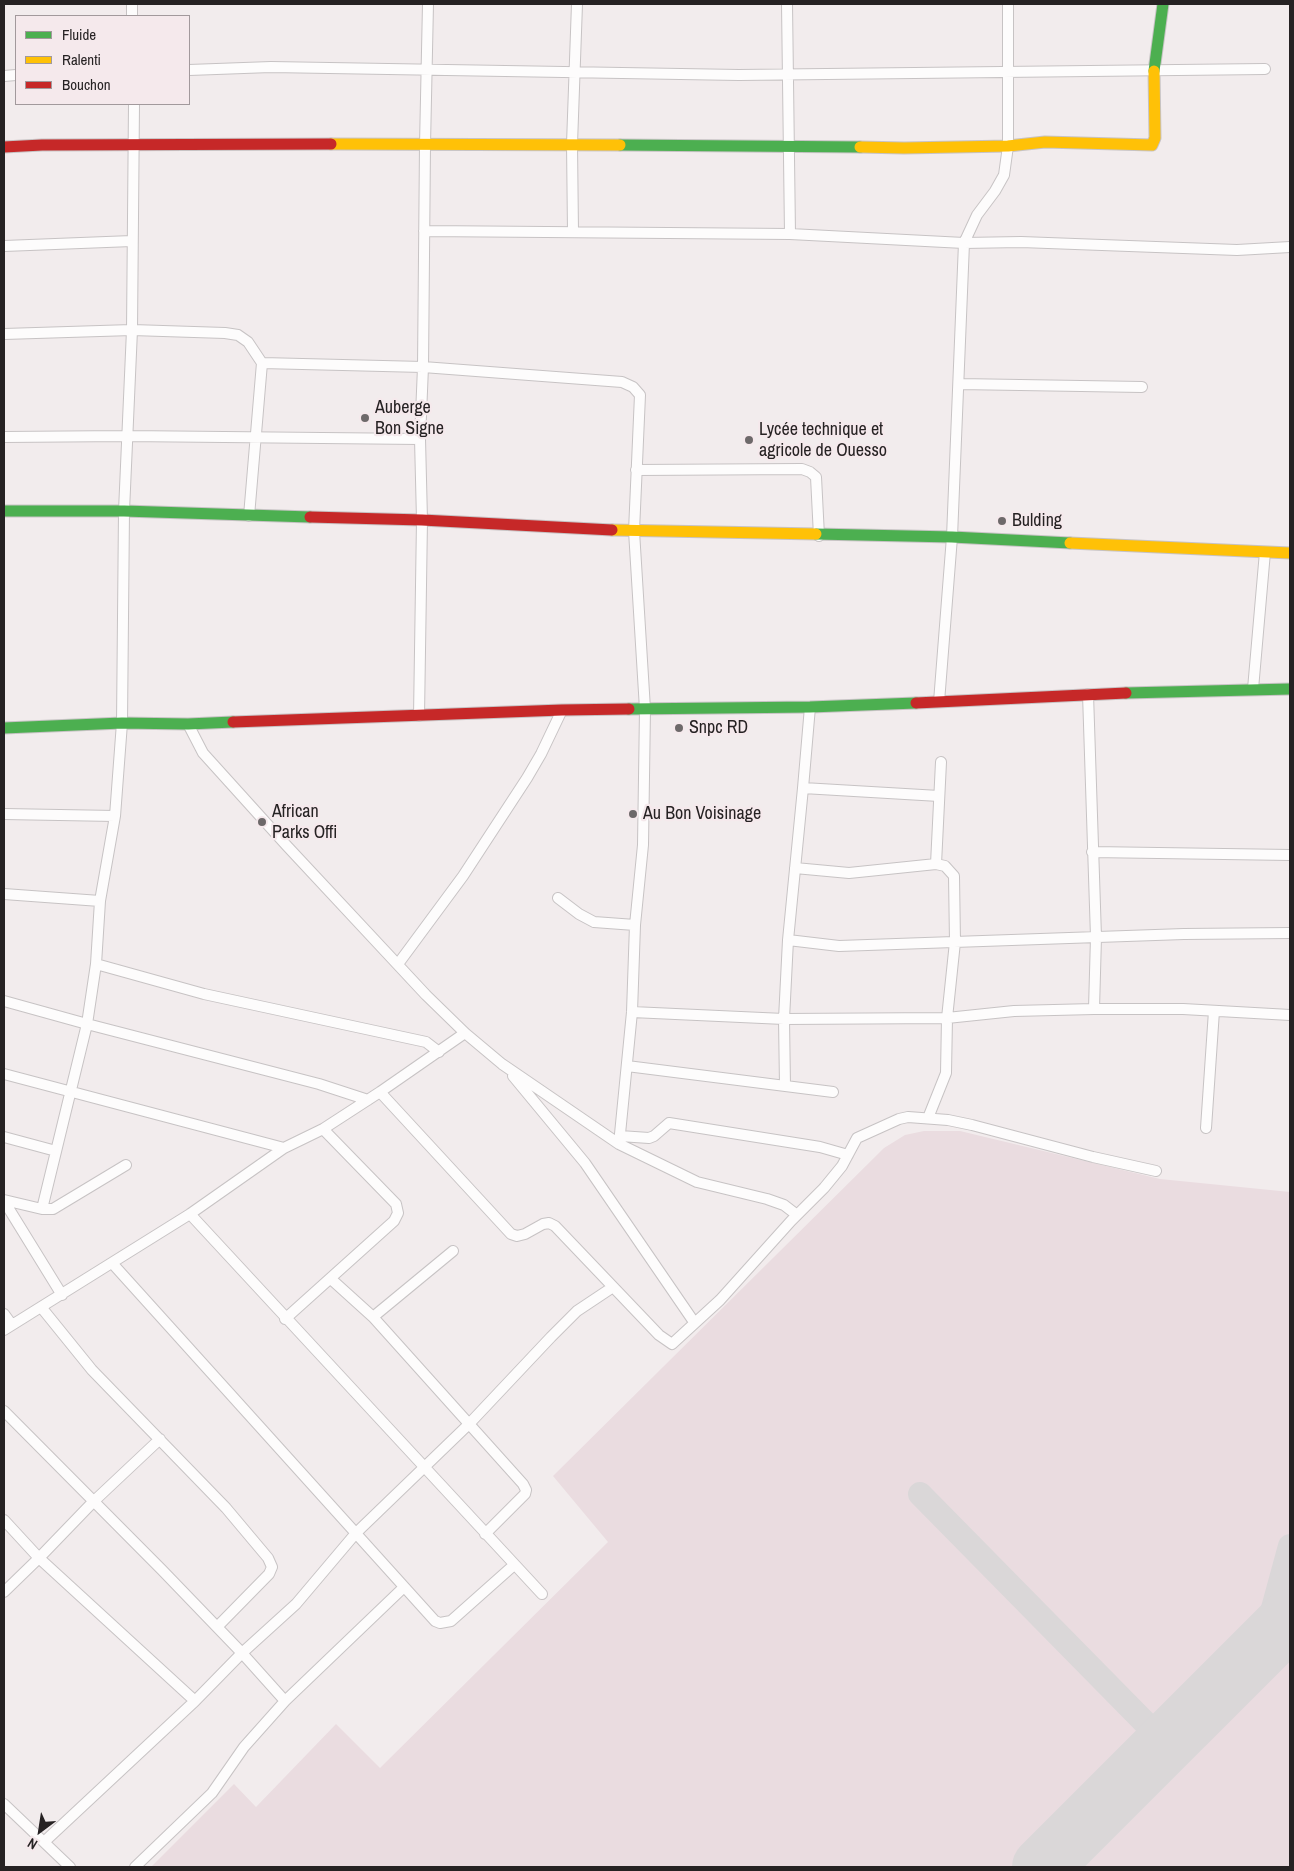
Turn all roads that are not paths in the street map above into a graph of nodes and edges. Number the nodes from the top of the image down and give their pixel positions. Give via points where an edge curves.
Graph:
1 (428, 4) edge
2 (577, 4) edge
3 (787, 4) edge
4 (1008, 4) edge
5 (1163, 4) edge
6 (426, 69) junction
7 (1266, 69) dead end
8 (190, 70) edge
9 (1154, 70) junction
10 (574, 71) junction
11 (1009, 73) junction
12 (788, 75) junction
13 (134, 105) edge
14 (572, 144) junction
15 (134, 145) junction
16 (425, 145) junction
17 (789, 145) junction
18 (1008, 146) junction
19 (4, 147) edge
20 (424, 231) junction
21 (573, 232) junction
22 (790, 234) junction
23 (132, 241) junction
24 (964, 243) junction
25 (4, 246) edge
26 (1290, 248) edge
27 (132, 330) junction
28 (4, 334) edge
29 (262, 363) junction
30 (423, 367) junction
31 (959, 384) junction
32 (1142, 387) dead end
33 (126, 436) junction
34 (4, 437) edge
35 (256, 438) junction
36 (420, 439) junction
37 (636, 470) junction
38 (4, 511) edge
39 (124, 511) junction
40 (249, 516) junction
41 (422, 520) junction
42 (634, 531) junction
43 (819, 536) junction
44 (952, 537) junction
45 (1265, 552) junction
46 (1290, 553) edge
47 (1290, 688) edge
48 (1252, 689) junction
49 (1088, 694) junction
50 (939, 702) junction
51 (810, 707) junction
52 (645, 709) junction
53 (562, 710) junction
54 (419, 716) junction
55 (122, 723) junction
56 (188, 724) junction
57 (4, 728) edge
58 (941, 762) dead end
59 (803, 788) junction
60 (939, 796) junction
61 (4, 814) edge
62 (115, 816) junction
63 (1092, 852) junction
64 (1290, 856) edge
65 (936, 864) junction
66 (795, 868) junction
67 (4, 894) edge
68 (558, 898) dead end
69 (100, 900) junction
70 (635, 925) junction
71 (1290, 933) edge
72 (1096, 937) junction
73 (788, 940) junction
74 (955, 942) junction
75 (96, 964) junction
76 (398, 964) junction
77 (4, 1001) edge
78 (1094, 1008) junction
79 (1214, 1011) junction
80 (632, 1012) junction
81 (1290, 1014) edge
82 (947, 1018) junction
83 (784, 1019) junction
84 (87, 1024) junction
85 (465, 1033) junction
86 (439, 1052) junction
87 (502, 1064) junction
88 (627, 1066) junction
89 (4, 1074) edge
90 (785, 1086) junction
91 (71, 1091) junction
92 (380, 1092) junction
93 (833, 1092) dead end
94 (368, 1100) junction
95 (928, 1118) junction
96 (1206, 1128) dead end
97 (323, 1129) junction
98 (4, 1137) edge
99 (619, 1140) junction
100 (284, 1148) junction
101 (56, 1151) junction
102 (848, 1155) junction
103 (126, 1165) dead end
104 (1156, 1171) dead end
105 (4, 1200) edge
106 (42, 1209) junction
107 (190, 1214) junction
108 (796, 1215) junction
109 (452, 1251) dead end
110 (112, 1263) junction
111 (331, 1279) junction
112 (613, 1287) junction
113 (62, 1294) junction
114 (41, 1307) junction
115 (4, 1314) edge
116 (373, 1317) junction
117 (285, 1319) junction
118 (694, 1322) junction
119 (8, 1328) edge
120 (4, 1411) edge
121 (469, 1424) junction
122 (160, 1439) junction
123 (423, 1468) junction
124 (93, 1502) junction
125 (4, 1521) edge
126 (356, 1532) junction
127 (485, 1534) junction
128 (40, 1558) junction
129 (514, 1565) junction
130 (403, 1588) junction
131 (4, 1592) edge
132 (542, 1594) dead end
133 (217, 1627) junction
134 (242, 1653) junction
135 (196, 1701) junction
136 (285, 1701) junction
137 (4, 1804) edge
138 (44, 1842) junction
139 (70, 1867) edge
140 (135, 1867) edge

1 - 6 street
2 - 10 street
3 - 12 street
4 - 11 street
5 - 9 main road
6 - 8 street via 272,67
6 - 10 street
6 - 16 street
7 - 9 street
9 - 11 street
9 - 18 main road via 1155,138 1152,145 1045,142
10 - 12 street
10 - 14 street
11 - 12 street
11 - 18 street
12 - 17 street
13 - 15 street
14 - 16 main road
14 - 17 main road
14 - 21 street
15 - 16 main road
15 - 19 main road
15 - 23 street
16 - 20 street
17 - 18 main road
17 - 22 street
18 - 24 street via 1000,184 977,215
20 - 21 street
20 - 30 street
21 - 22 street
22 - 24 street
23 - 25 street
23 - 27 street
24 - 26 street via 1031,242 1237,250
24 - 31 street
27 - 28 street
27 - 29 street via 238,335 248,342
27 - 33 street
29 - 30 street
29 - 35 street
30 - 36 street
30 - 37 street via 622,382 633,387 640,395
31 - 32 street
31 - 44 street
33 - 34 street
33 - 35 street
33 - 39 street
35 - 36 street
35 - 40 street
36 - 41 street
37 - 42 street
37 - 43 street via 802,469 816,477
38 - 39 main road
39 - 40 main road
39 - 55 street
40 - 41 main road
41 - 42 main road
41 - 54 street
42 - 43 main road
42 - 52 street
43 - 44 main road
44 - 45 main road
44 - 50 street
45 - 46 main road
45 - 48 street
47 - 48 main road
48 - 49 main road
49 - 50 main road
49 - 63 street
50 - 51 main road
51 - 52 main road
51 - 59 street
52 - 53 main road
52 - 70 street via 643,845
53 - 54 main road
53 - 76 street via 527,778 463,876
54 - 56 main road
55 - 56 main road
55 - 57 main road
55 - 62 street
56 - 76 street via 206,757
58 - 60 street
59 - 60 street
59 - 66 street
60 - 65 street
61 - 62 street
62 - 69 street
63 - 64 street
63 - 72 street
65 - 66 street via 849,874
65 - 74 street via 945,866 954,876
66 - 73 street
67 - 69 street
68 - 70 street via 594,922
69 - 75 street
70 - 80 street
71 - 72 street
72 - 74 street
72 - 78 street
73 - 74 street via 830,946
73 - 83 street
74 - 82 street
75 - 84 street
75 - 86 street via 204,994 426,1042
76 - 85 street
77 - 84 street
78 - 79 street
78 - 82 street
79 - 81 street
79 - 96 street
80 - 83 street
80 - 88 street
82 - 83 street
82 - 95 street via 946,1073
83 - 90 street
84 - 91 street
84 - 94 street via 319,1084
85 - 86 street
85 - 87 street
86 - 92 street
87 - 99 street
87 - 118 street via 585,1162
88 - 90 street
88 - 99 street
89 - 91 street
90 - 93 street
91 - 100 street
91 - 101 street
92 - 94 street
92 - 112 street via 510,1234 525,1234 543,1224 555,1226
94 - 97 street
95 - 102 street via 908,1117 863,1134 852,1144
95 - 104 street via 998,1130
97 - 100 street
97 - 111 street via 396,1204 398,1213 394,1221
98 - 101 street
99 - 102 street via 649,1138 669,1123 820,1147
99 - 108 street via 697,1182 768,1198
100 - 107 street
101 - 106 street
102 - 108 street via 824,1188
103 - 106 street via 53,1209
105 - 106 street
105 - 113 street
107 - 110 street
107 - 117 street
108 - 118 street via 720,1300
109 - 116 street
110 - 113 street
110 - 126 street
111 - 116 street
111 - 117 street
112 - 118 street via 668,1342 674,1343
112 - 121 street via 570,1318
113 - 114 street
114 - 119 street
114 - 122 street via 92,1370
115 - 119 street
116 - 121 street
117 - 123 street
120 - 124 street
121 - 123 street
121 - 127 street via 526,1490
122 - 124 street
122 - 133 street via 226,1508 272,1567 269,1574
123 - 126 street
123 - 127 street
124 - 128 street
124 - 133 street
125 - 128 street
126 - 130 street
126 - 134 street via 301,1598
127 - 129 street
128 - 131 street
128 - 135 street
129 - 130 street via 445,1623 434,1621
129 - 132 street
130 - 136 street
133 - 134 street
134 - 135 street
134 - 136 street
135 - 138 street
136 - 140 street via 244,1747 203,1802
137 - 138 street
138 - 139 street

